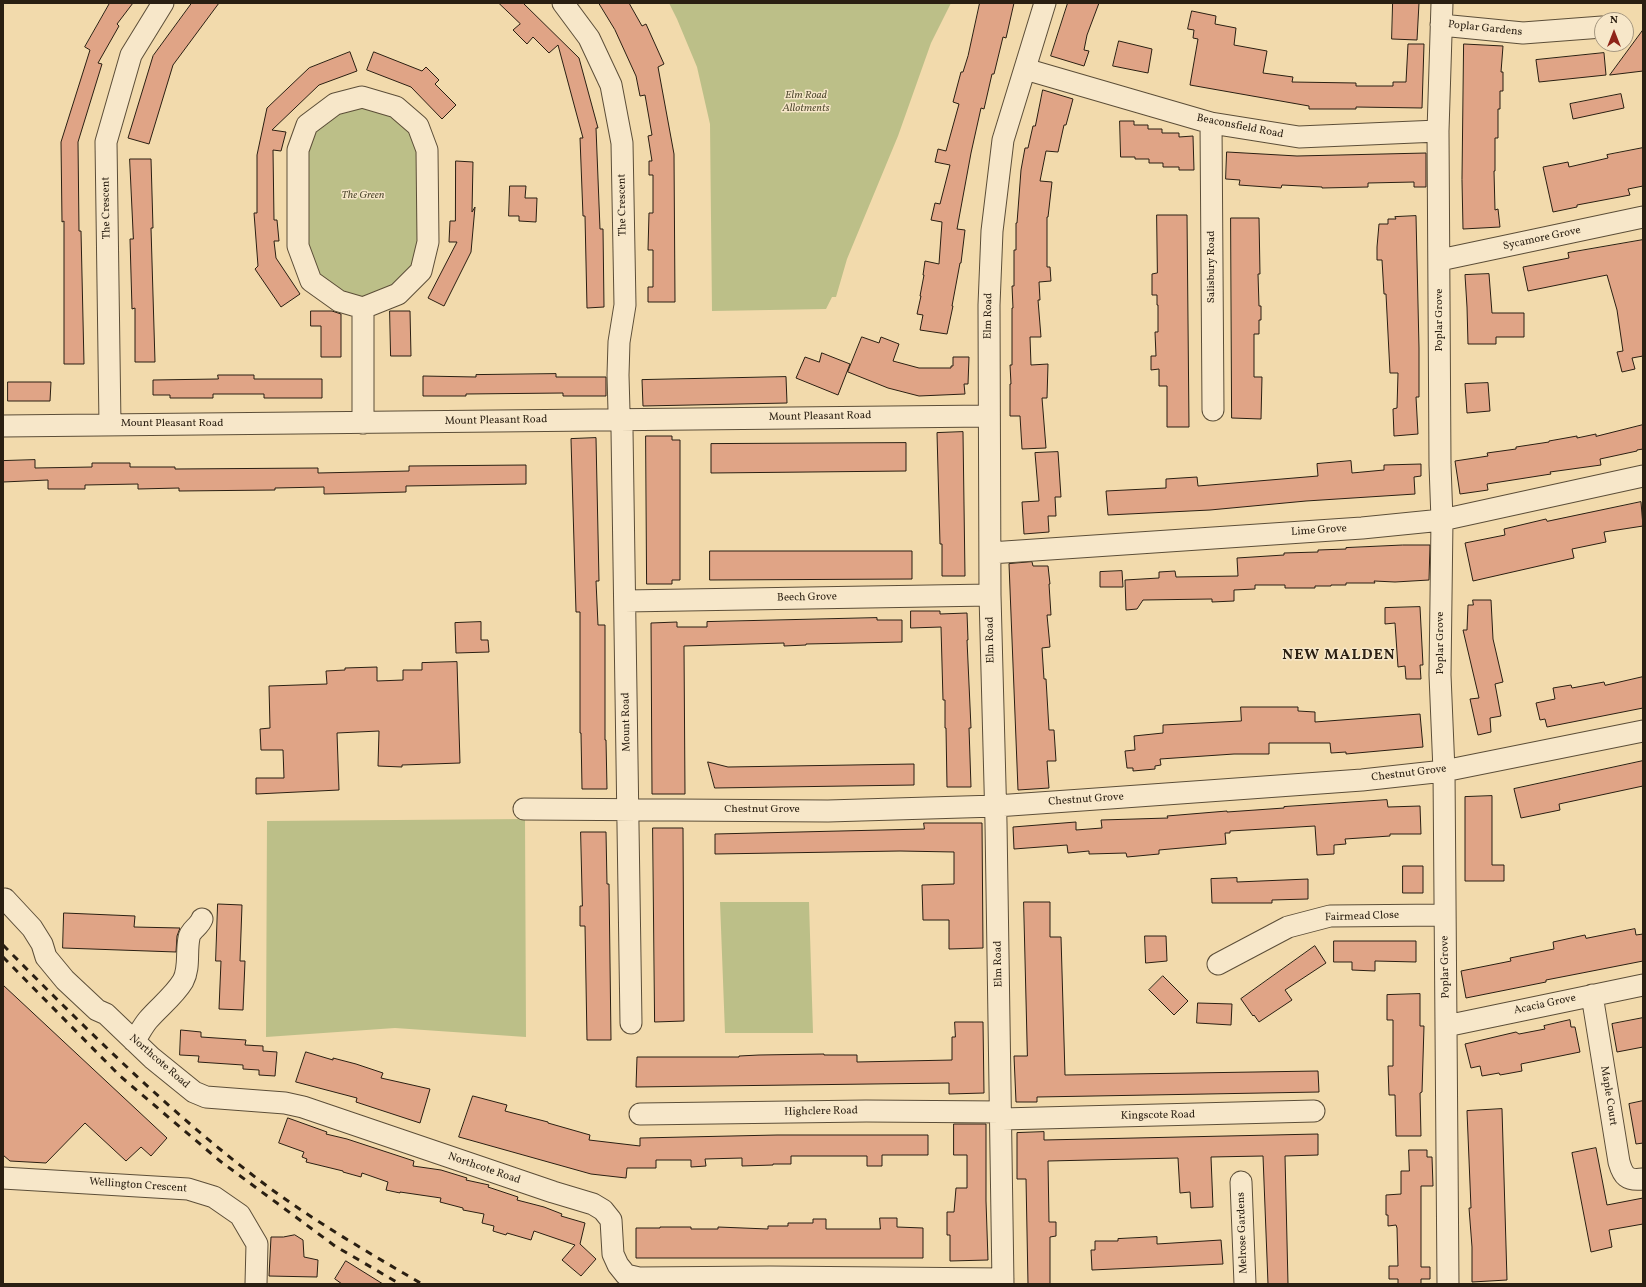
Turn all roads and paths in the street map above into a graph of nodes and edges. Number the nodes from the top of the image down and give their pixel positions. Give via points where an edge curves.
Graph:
1 (163, 3) edge
2 (563, 3) edge
3 (1045, 3) edge
4 (1442, 3) edge
5 (1441, 25) junction
6 (1594, 28) edge
7 (1025, 69) junction
8 (1211, 123) junction
9 (1438, 131) junction
10 (1643, 217) edge
11 (1440, 260) junction
12 (363, 308) junction
13 (1213, 410) dead end
14 (989, 416) junction
15 (620, 420) junction
16 (363, 423) junction
17 (110, 425) junction
18 (3, 426) edge
19 (1643, 476) edge
20 (1442, 520) junction
21 (990, 553) junction
22 (990, 595) junction
23 (625, 601) junction
24 (1643, 731) edge
25 (1444, 771) junction
26 (996, 806) junction
27 (524, 809) dead end
28 (628, 809) junction
29 (5, 899) dead end
30 (1445, 915) junction
31 (202, 919) dead end
32 (1218, 964) dead end
33 (1643, 984) edge
34 (1592, 995) junction
35 (631, 1024) dead end
36 (1446, 1026) junction
37 (134, 1041) junction
38 (1314, 1111) dead end
39 (640, 1114) dead end
40 (1001, 1116) junction
41 (3, 1178) edge
42 (1643, 1179) edge
43 (1241, 1182) dead end
44 (1003, 1281) edge
45 (256, 1284) edge
46 (1245, 1284) edge
47 (1448, 1284) edge

1 - 17 street, The Crescent via 131,56 106,142
2 - 15 street, The Crescent via 589,38 611,85 622,143 625,305 618,342
3 - 7 street, Elm Road
4 - 5 street, Poplar Grove
5 - 6 street, Poplar Gardens via 1523,34
5 - 9 street, Poplar Grove
7 - 8 street, Beaconsfield Road
7 - 14 street, Elm Road via 1003,140 994,208 989,305
8 - 9 street, Beaconsfield Road via 1299,137
8 - 13 street, Salisbury Road
9 - 11 street, Poplar Grove
10 - 11 street, Sycamore Grove
11 - 20 street, Poplar Grove
12 - 12 street via 339,301 311,281 298,246 298,150 307,125 335,104 362,97 396,107 418,126 427,150 428,242 421,271 398,294
12 - 16 street
14 - 15 street, Mount Pleasant Road
14 - 21 street, Elm Road
15 - 16 street, Mount Pleasant Road
15 - 23 street, Mount Road
16 - 17 street, Mount Pleasant Road
17 - 18 street, Mount Pleasant Road
19 - 20 street, Lime Grove
20 - 21 street, Lime Grove via 1362,528
20 - 25 street, Poplar Grove via 1440,668
21 - 22 street, Elm Road
22 - 23 street, Beech Grove
22 - 26 street, Elm Road
23 - 28 street, Mount Road
24 - 25 street, Chestnut Grove
25 - 26 street, Chestnut Grove via 1362,780
25 - 30 street, Poplar Grove
26 - 28 street, Chestnut Grove via 828,811
26 - 40 street, Elm Road
27 - 28 street, Chestnut Grove
28 - 35 street, Mount Road
29 - 37 street, Northcote Road via 32,928 42,944 46,957 65,980
30 - 32 street, Fairmead Close via 1330,916 1288,927
30 - 36 street, Poplar Grove
31 - 37 street via 189,937 183,981 148,1020
33 - 34 street, Acacia Grove
34 - 36 street, Acacia Grove
34 - 42 street, Maple Court via 1622,1174 1629,1178
36 - 47 street, Poplar Grove
37 - 44 street, Northcote Road via 194,1092 206,1098 285,1103 303,1107 593,1204 603,1210 611,1220 613,1254 626,1275 639,1278 778,1277
38 - 40 street, Kingscote Road
39 - 40 street, Highclere Road via 866,1111
40 - 44 street, Elm Road
41 - 45 street, Wellington Crescent via 188,1189 214,1196 240,1215 258,1244
43 - 46 street, Melrose Gardens

